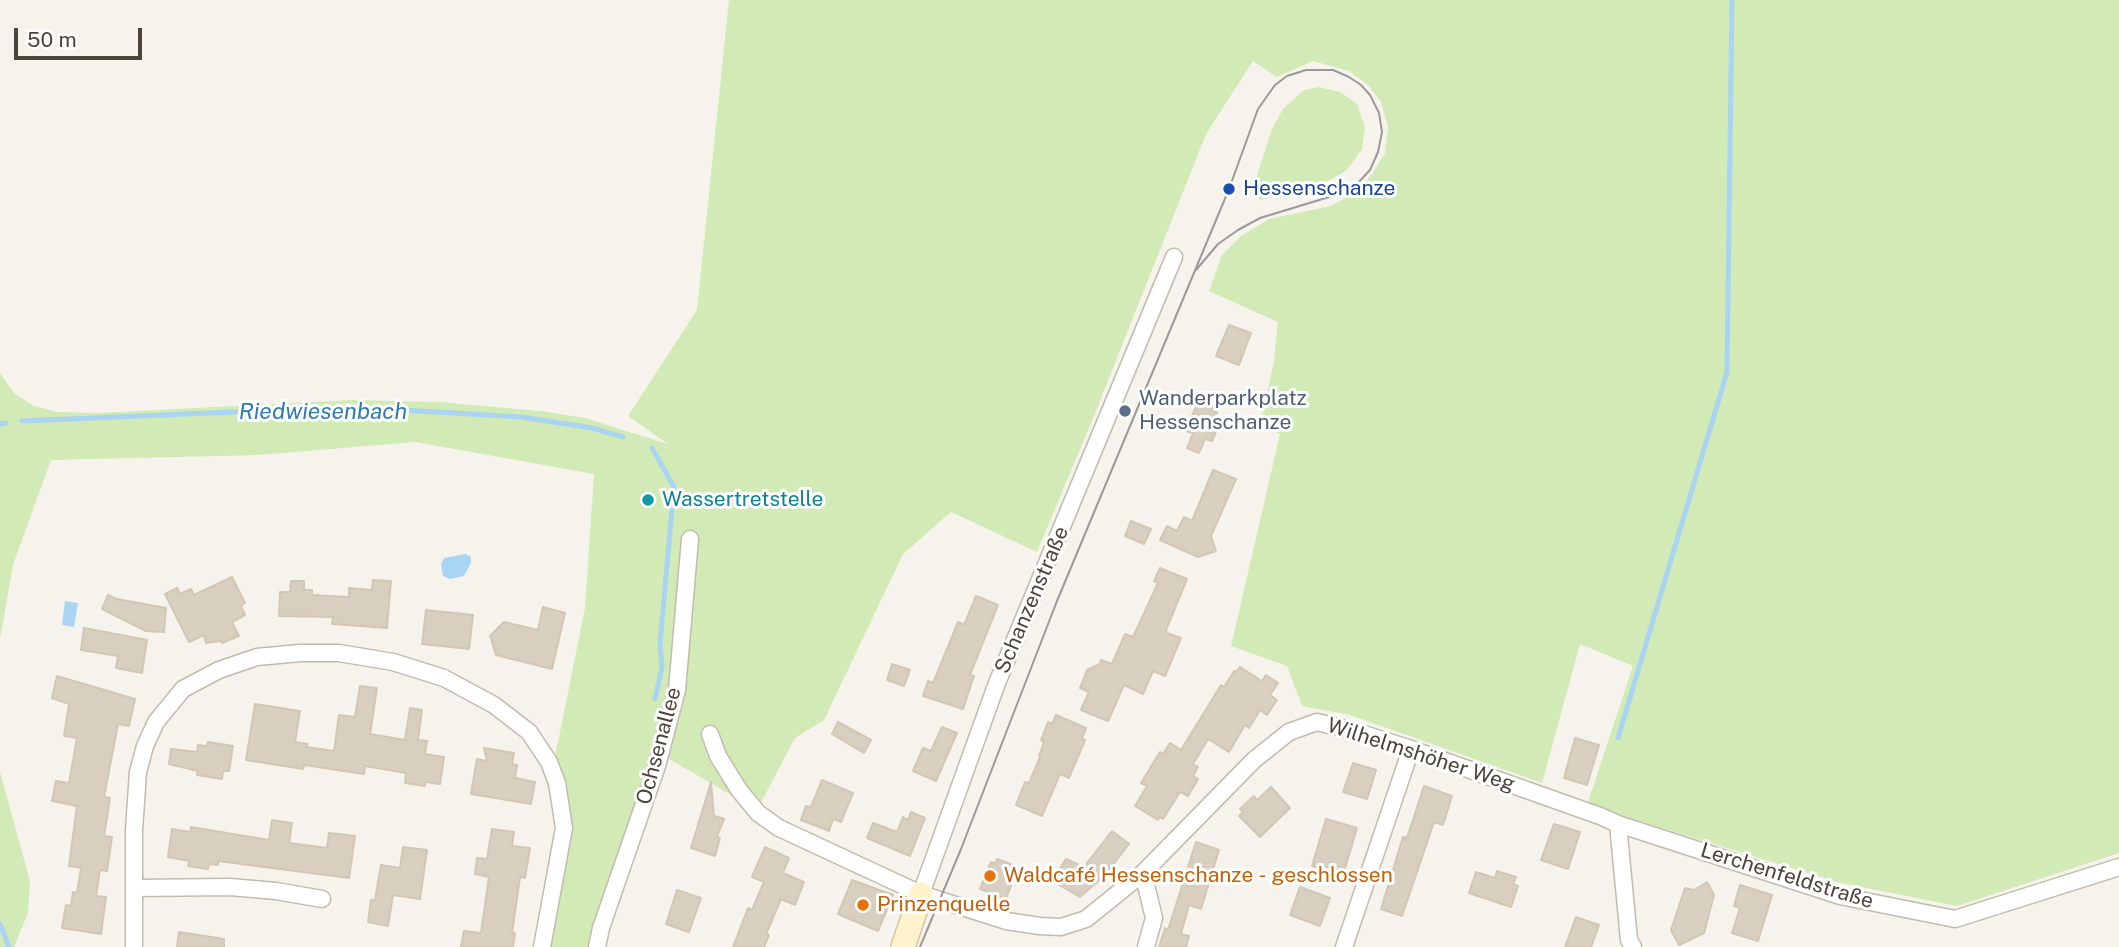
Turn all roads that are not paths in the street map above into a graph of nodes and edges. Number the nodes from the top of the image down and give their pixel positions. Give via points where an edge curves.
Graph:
1 (1174, 257) dead end
2 (690, 539) dead end
3 (710, 734) dead end
4 (1411, 749) junction
5 (1618, 824) junction
6 (2119, 867) edge
7 (1143, 873) junction
8 (135, 888) junction
9 (921, 894) junction
10 (322, 899) dead end
11 (1629, 945) edge
12 (134, 947) edge
13 (542, 947) edge
14 (597, 947) edge
15 (903, 947) edge
16 (1146, 947) edge
17 (1344, 947) edge

1 - 9 street, Schanzenstraße via 998,683
2 - 14 street, Ochsenallee via 677,690
3 - 9 street via 739,790 768,821
4 - 5 street, Wilhelmshöher Weg
4 - 7 street, Wilhelmshöher Weg via 1317,722 1289,732 1254,760
4 - 17 street
5 - 6 street, Lerchenfeldstraße via 1840,896 1955,919
5 - 11 street
7 - 9 street, Wilhelmshöher Weg via 1086,919 1061,927 1006,921
7 - 16 street via 1154,918
8 - 10 street via 230,887
8 - 12 street
8 - 13 street via 138,772 156,722 180,693 219,670 257,657 339,653 393,662 444,678 510,715 538,744 556,783 564,828
9 - 15 street, Schanzenstraße

